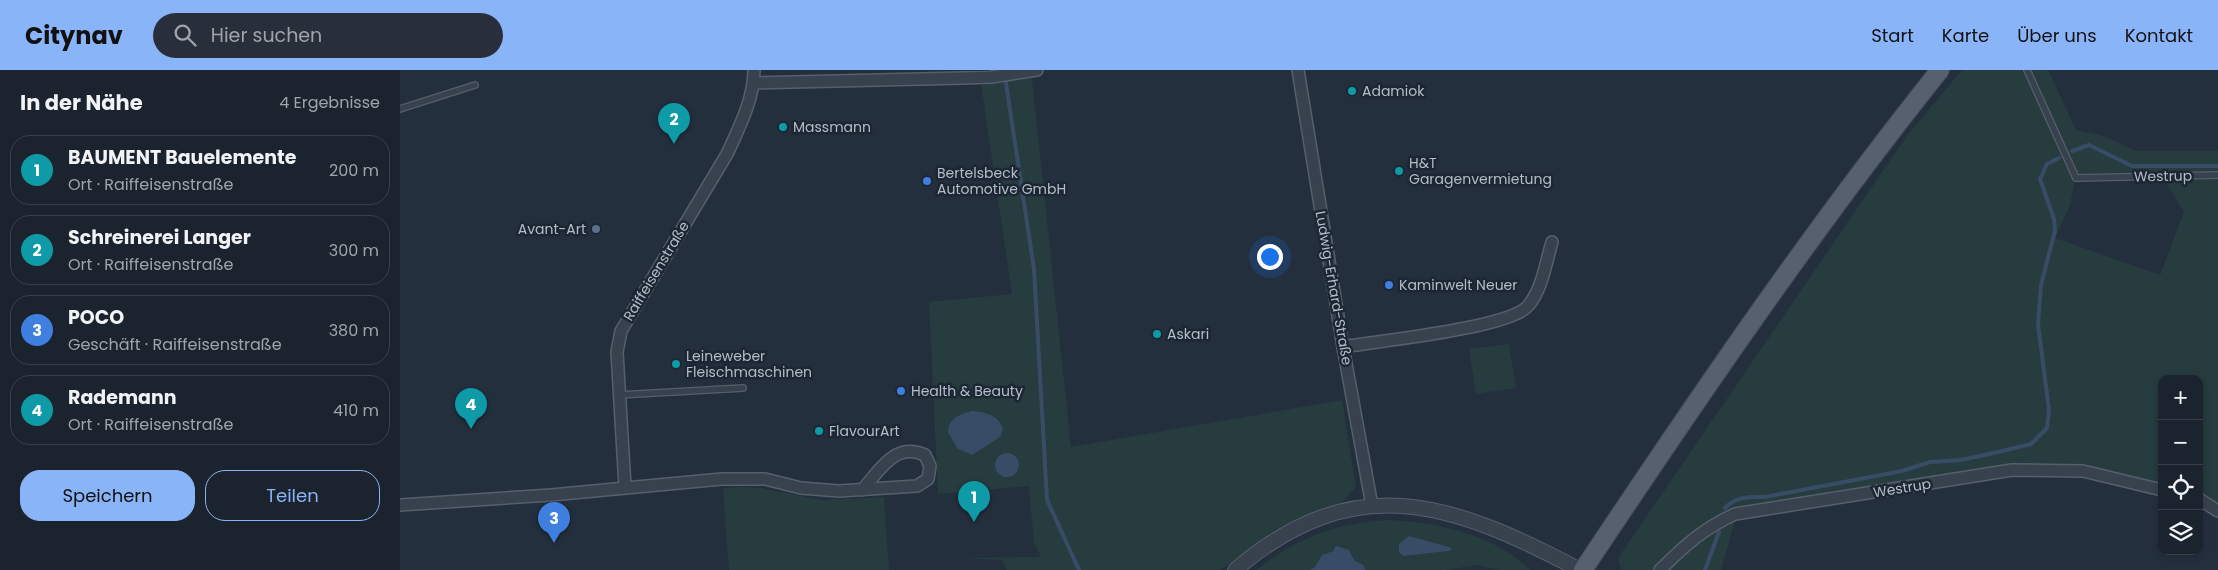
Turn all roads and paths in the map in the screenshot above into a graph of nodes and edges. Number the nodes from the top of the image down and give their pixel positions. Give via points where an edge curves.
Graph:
1 (754, 70) edge
2 (1298, 70) edge
3 (1940, 70) edge
4 (2027, 70) edge
5 (1033, 71) edge
6 (754, 83) junction
7 (475, 85) dead end
8 (400, 109) edge
9 (2218, 175) edge
10 (1552, 242) dead end
11 (1343, 347) junction
12 (743, 388) dead end
13 (619, 395) junction
14 (625, 487) junction
15 (2158, 489) edge
16 (862, 490) junction
17 (2203, 502) edge
18 (400, 504) edge
19 (1372, 506) junction
20 (2218, 511) edge
21 (1235, 570) edge
22 (1581, 570) edge
23 (1660, 570) edge

1 - 6 street, Raiffeisenstraße
2 - 11 street, Ludwig-Erhard-Straße
3 - 22 main road via 1776,286
4 - 9 lane, Westrup via 2076,178
5 - 6 street via 991,77
6 - 13 street, Raiffeisenstraße via 727,154 621,331 617,352
7 - 8 lane
10 - 11 street via 1535,296 1527,307 1511,317
11 - 19 street, Ludwig-Erhard-Straße
12 - 13 lane
13 - 14 street, Raiffeisenstraße
14 - 16 street via 750,478 820,490
14 - 18 street
15 - 23 street, Westrup via 2083,471 2012,470 1735,514 1690,540
16 - 16 street via 923,484 930,472 928,460 925,455 913,452 891,458
17 - 20 street
19 - 21 street via 1326,515 1293,528 1269,542
19 - 22 street via 1414,507 1464,518 1518,539

